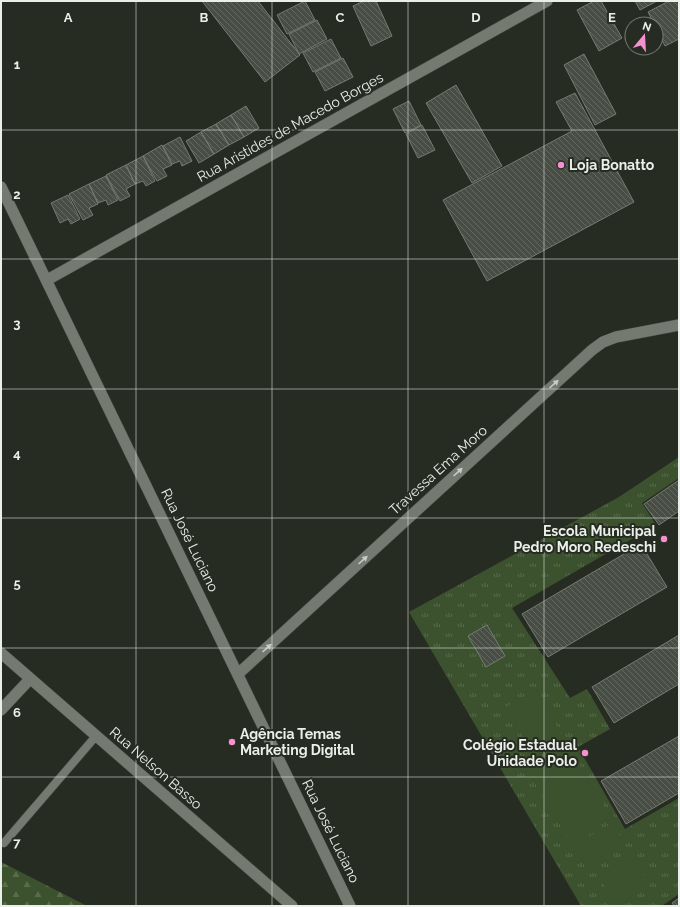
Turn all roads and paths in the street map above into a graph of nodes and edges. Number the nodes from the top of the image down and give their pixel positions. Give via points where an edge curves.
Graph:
1 (547, 1) edge
2 (1, 187) edge
3 (47, 280) junction
4 (679, 325) edge
5 (1, 654) edge
6 (238, 674) junction
7 (30, 679) junction
8 (1, 710) edge
9 (96, 736) junction
10 (4, 843) dead end
11 (292, 906) edge
12 (350, 906) edge

1 - 3 street, Rua Aristides de Macedo Borges
2 - 3 street, Rua José Luciano
3 - 6 street, Rua José Luciano
6 -> 4 street, Travessa Ema Moro via 592,350 616,337
5 - 7 street, Rua Nelson Basso
6 - 12 street, Rua José Luciano
7 - 8 street
7 - 9 street, Rua Nelson Basso
9 - 10 lane
9 - 11 street, Rua Nelson Basso

